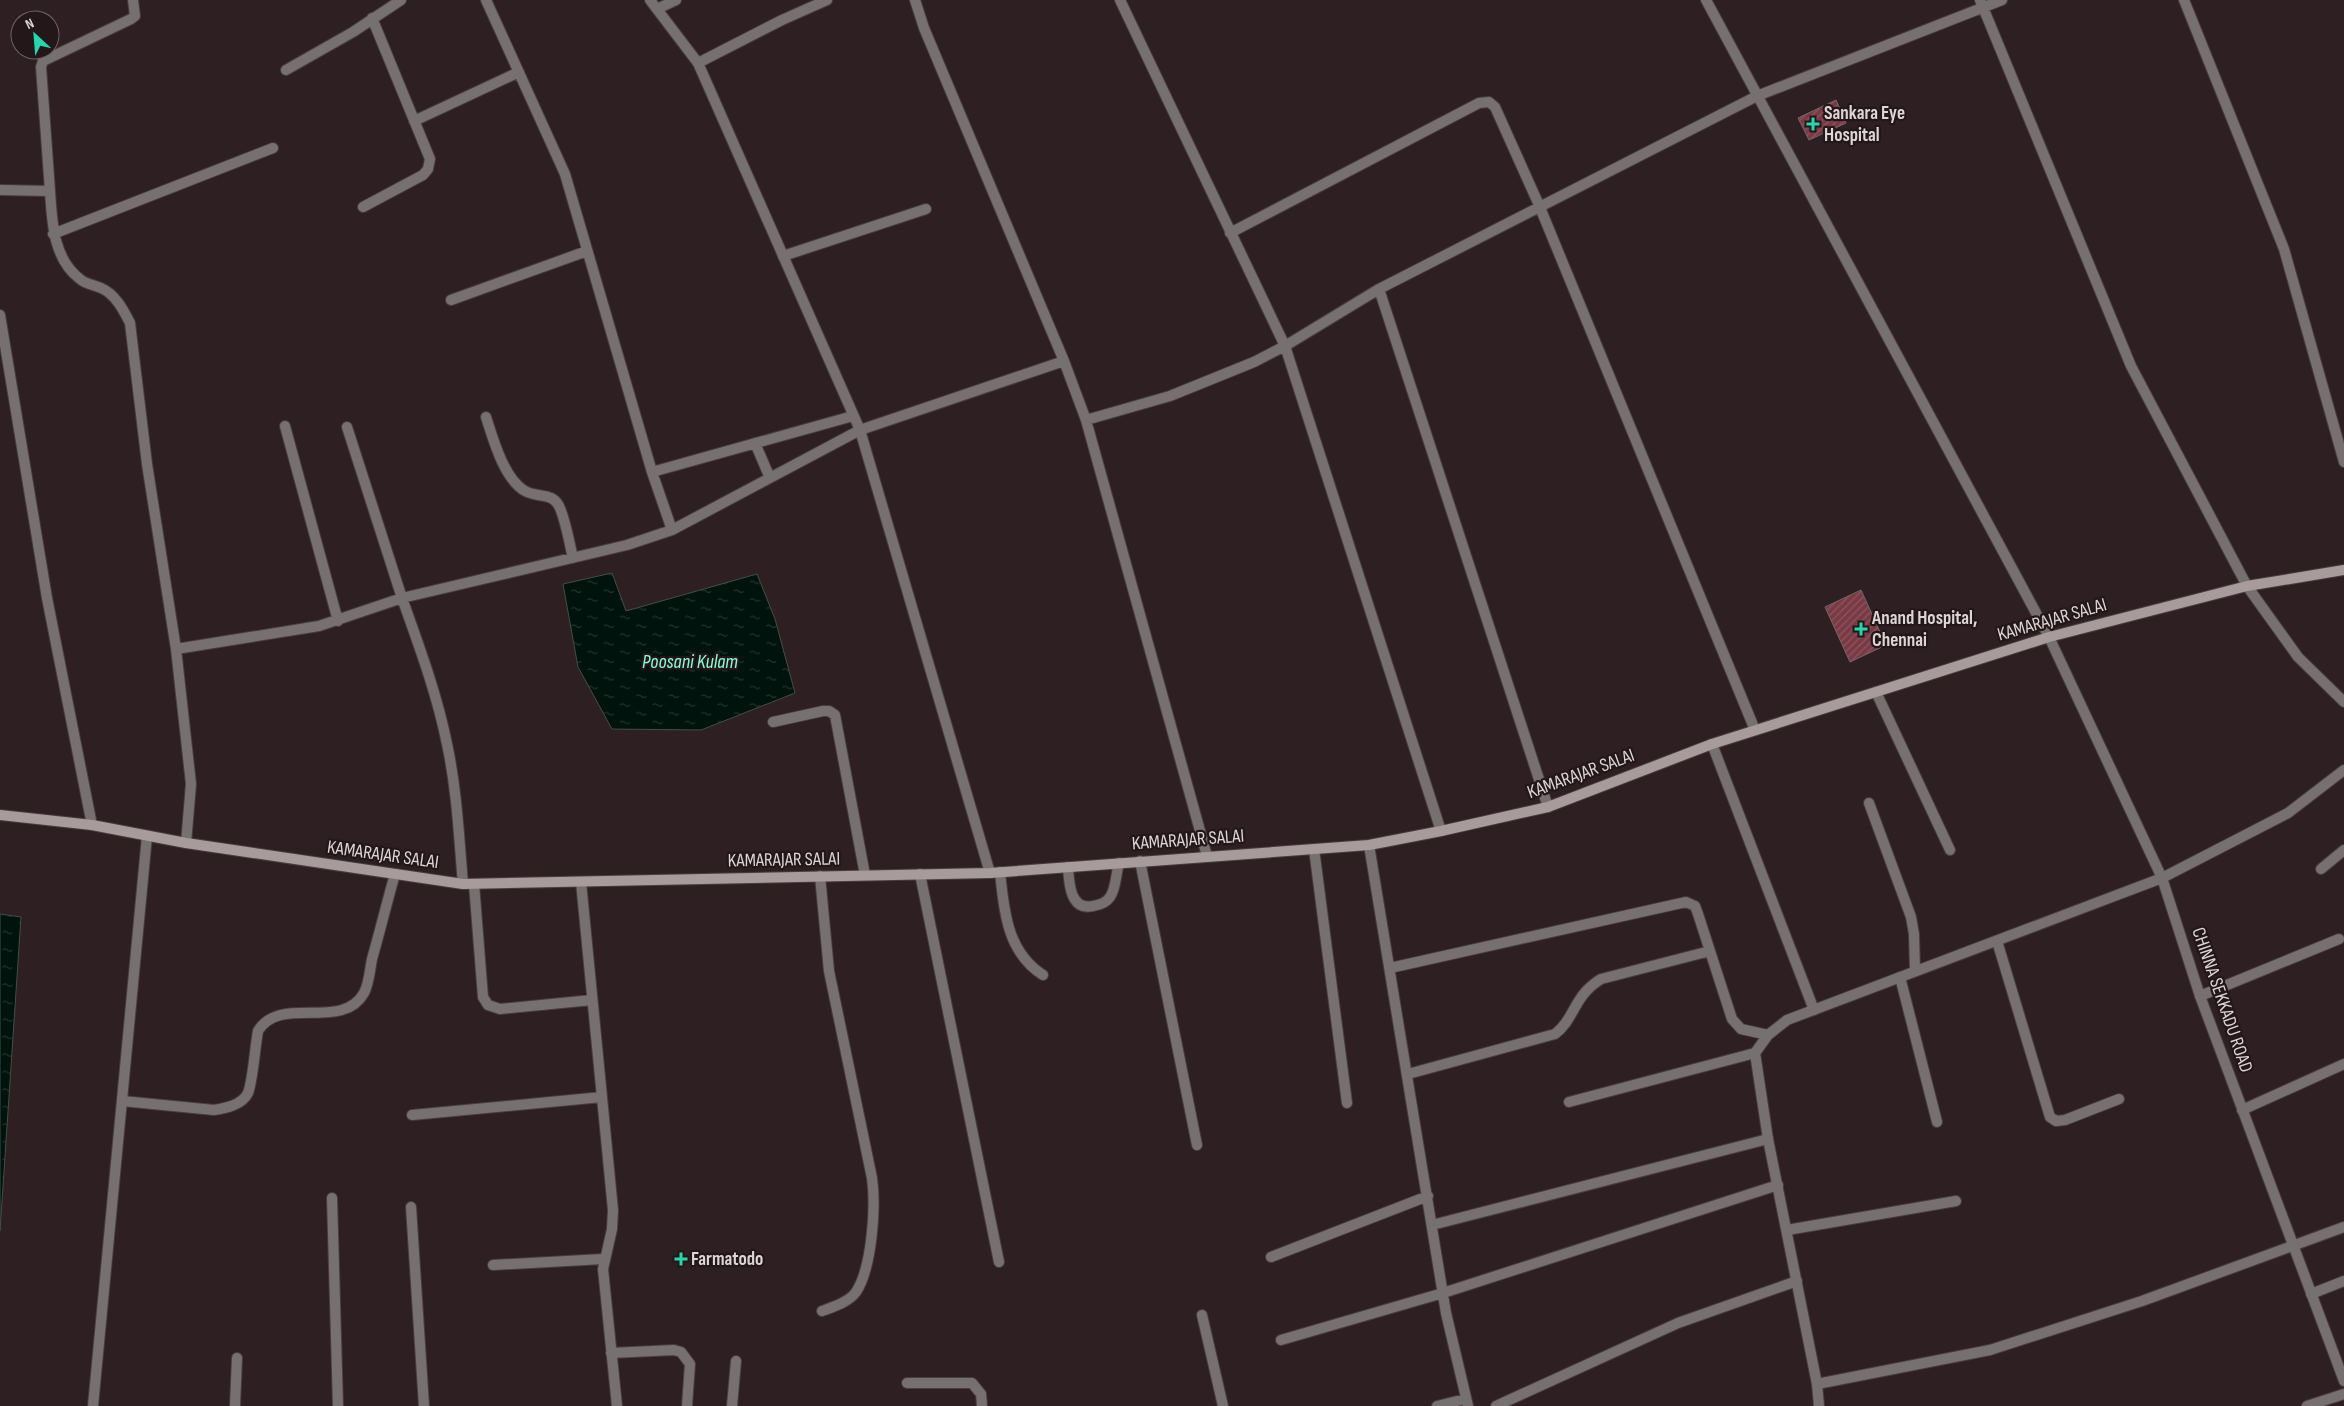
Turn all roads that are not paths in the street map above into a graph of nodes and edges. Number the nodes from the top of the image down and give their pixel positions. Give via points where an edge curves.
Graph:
1 (133, 0) edge
2 (401, 0) edge
3 (486, 0) edge
4 (650, 0) edge
5 (676, 0) edge
6 (827, 0) edge
7 (915, 0) edge
8 (1120, 0) edge
9 (1706, 0) edge
10 (2002, 0) edge
11 (2184, 0) edge
12 (1981, 4) edge
13 (657, 9) junction
14 (372, 18) junction
15 (698, 63) junction
16 (286, 70) dead end
17 (519, 72) junction
18 (1757, 96) junction
19 (414, 120) junction
20 (274, 148) dead end
21 (0, 190) edge
22 (50, 191) junction
23 (1539, 205) junction
24 (363, 206) dead end
25 (926, 209) dead end
26 (1230, 232) junction
27 (53, 234) junction
28 (587, 251) junction
29 (783, 256) junction
30 (1379, 289) junction
31 (451, 300) dead end
32 (0, 315) edge
33 (1285, 346) junction
34 (1064, 361) junction
35 (853, 416) junction
36 (486, 417) dead end
37 (1086, 420) junction
38 (285, 426) dead end
39 (347, 427) dead end
40 (860, 430) junction
41 (755, 443) junction
42 (2344, 462) edge
43 (652, 472) junction
44 (770, 478) junction
45 (672, 530) junction
46 (573, 558) junction
47 (2344, 570) edge
48 (2247, 586) junction
49 (402, 598) junction
50 (338, 622) junction
51 (2049, 637) junction
52 (176, 649) junction
53 (1876, 692) junction
54 (2344, 702) edge
55 (773, 722) dead end
56 (1755, 730) junction
57 (1712, 744) junction
58 (2344, 770) edge
59 (1869, 803) dead end
60 (1548, 807) junction
61 (0, 815) edge
62 (92, 825) junction
63 (1441, 831) junction
64 (147, 836) junction
65 (186, 843) junction
66 (1369, 844) junction
67 (1314, 849) junction
68 (1950, 850) dead end
69 (2344, 850) edge
70 (1207, 856) junction
71 (1140, 861) junction
72 (1120, 863) junction
73 (1068, 867) junction
74 (2321, 869) dead end
75 (995, 872) junction
76 (395, 874) junction
77 (920, 874) junction
78 (865, 875) junction
79 (820, 876) junction
80 (2162, 878) junction
81 (581, 882) junction
82 (463, 884) junction
83 (474, 884) junction
84 (2339, 939) dead end
85 (1997, 941) junction
86 (1710, 951) junction
87 (1390, 968) junction
88 (1916, 972) junction
89 (1043, 975) dead end
90 (1900, 977) junction
91 (2200, 996) junction
92 (592, 1000) junction
93 (1814, 1010) junction
94 (1768, 1035) junction
95 (1755, 1053) junction
96 (2344, 1064) edge
97 (1408, 1074) junction
98 (602, 1097) junction
99 (2118, 1099) dead end
100 (122, 1101) junction
101 (1569, 1102) dead end
102 (1347, 1104) dead end
103 (2242, 1110) junction
104 (412, 1115) dead end
105 (1937, 1122) dead end
106 (1768, 1139) junction
107 (1197, 1145) dead end
108 (1778, 1185) junction
109 (1428, 1196) junction
110 (332, 1198) dead end
111 (1956, 1201) dead end
112 (411, 1206) dead end
113 (1432, 1225) junction
114 (2344, 1227) edge
115 (1787, 1230) junction
116 (2294, 1246) junction
117 (1271, 1257) dead end
118 (604, 1259) junction
119 (999, 1262) dead end
120 (493, 1265) dead end
121 (1797, 1281) junction
122 (2344, 1281) edge
123 (1443, 1293) junction
124 (2311, 1294) junction
125 (822, 1311) dead end
126 (1202, 1315) dead end
127 (1281, 1340) dead end
128 (611, 1353) junction
129 (237, 1358) dead end
130 (736, 1360) dead end
131 (2344, 1381) edge
132 (907, 1383) dead end
133 (1817, 1384) junction
134 (2344, 1394) edge
135 (1467, 1402) edge
136 (93, 1406) edge
137 (235, 1406) edge
138 (338, 1406) edge
139 (424, 1406) edge
140 (617, 1406) edge
141 (688, 1406) edge
142 (732, 1406) edge
143 (982, 1406) edge
144 (1224, 1406) edge
145 (1437, 1406) edge
146 (1496, 1406) edge
147 (1819, 1406) edge
148 (2307, 1406) edge

1 - 22 street via 135,16 43,61
2 - 14 street
3 - 17 street
4 - 13 street
5 - 13 street
6 - 15 street
7 - 34 street
8 - 26 street
9 - 18 street, CHINNA SEKKADU ROAD
10 - 12 street
11 - 42 street via 2284,249
12 - 18 street
12 - 48 street via 2132,366
13 - 15 street
14 - 16 street
14 - 19 street
15 - 29 street
17 - 19 street
17 - 28 street via 565,174
18 - 23 street
18 - 51 street, CHINNA SEKKADU ROAD
19 - 24 street via 430,159 428,169 423,175
20 - 27 street
21 - 22 street
22 - 27 street
23 - 26 street via 1495,107 1489,102 1479,103
23 - 30 street
23 - 56 street
25 - 29 street
26 - 33 street
27 - 52 street via 63,259 80,280 104,289 121,305 130,323 147,464
28 - 31 street
28 - 43 street
29 - 35 street
30 - 33 street
30 - 60 street
32 - 62 street via 47,598
33 - 37 street via 1170,396
33 - 63 street
34 - 37 street
34 - 40 street
35 - 40 street
35 - 41 street
36 - 46 street via 498,453 514,482 526,491 551,496 559,506
37 - 70 street
38 - 50 street
39 - 49 street
40 - 44 street
40 - 75 street
41 - 43 street
41 - 44 street
43 - 45 street
44 - 45 street
45 - 46 street
46 - 49 street
47 - 48 main road, KAMARAJAR SALAI
48 - 51 main road, KAMARAJAR SALAI
48 - 54 street via 2298,657
49 - 50 street
49 - 82 street via 429,676 447,743 455,788
50 - 52 street
51 - 53 main road, KAMARAJAR SALAI
51 - 80 street, CHINNA SEKKADU ROAD
52 - 65 street via 191,784
53 - 56 main road, KAMARAJAR SALAI
53 - 68 street
55 - 78 street via 823,711 835,715
56 - 57 main road, KAMARAJAR SALAI
57 - 60 main road, KAMARAJAR SALAI
57 - 93 street
58 - 80 street via 2282,816
59 - 88 street via 1911,918
60 - 63 main road, KAMARAJAR SALAI
61 - 62 main road, KAMARAJAR SALAI
62 - 64 main road, KAMARAJAR SALAI
63 - 66 main road, KAMARAJAR SALAI
64 - 65 main road, KAMARAJAR SALAI
64 - 100 street
65 - 76 main road, KAMARAJAR SALAI
66 - 67 main road, KAMARAJAR SALAI
66 - 87 street
67 - 70 main road, KAMARAJAR SALAI
67 - 102 street
69 - 74 street
70 - 71 main road, KAMARAJAR SALAI
71 - 72 main road, KAMARAJAR SALAI
71 - 107 street
72 - 73 main road, KAMARAJAR SALAI
72 - 73 street via 1110,897 1102,904 1090,907 1081,906 1073,897
73 - 75 main road, KAMARAJAR SALAI
75 - 77 main road, KAMARAJAR SALAI
75 - 89 street via 1008,928 1030,967
76 - 82 main road, KAMARAJAR SALAI
76 - 100 street via 364,993 351,1005 336,1011 280,1015 263,1023 258,1031 248,1094 240,1102 214,1110
77 - 78 main road, KAMARAJAR SALAI
77 - 119 street
78 - 79 main road, KAMARAJAR SALAI
79 - 81 main road, KAMARAJAR SALAI
79 - 125 street via 829,971 872,1178 874,1206 866,1264 856,1293
80 - 85 street
80 - 91 street, CHINNA SEKKADU ROAD
81 - 83 main road, KAMARAJAR SALAI
81 - 92 street
82 - 83 main road, KAMARAJAR SALAI
83 - 92 street via 481,981 483,997 488,1005 500,1009
84 - 91 street
85 - 88 street
85 - 99 street via 2050,1117 2056,1122 2065,1120
86 - 87 street via 1695,906 1686,902
86 - 94 street via 1732,1019 1741,1029
86 - 97 street via 1601,980 1588,987 1562,1028 1554,1034
87 - 97 street
88 - 90 street
90 - 93 street
90 - 105 street
91 - 103 street, CHINNA SEKKADU ROAD
92 - 98 street
93 - 94 street via 1787,1020
94 - 95 street
95 - 101 street
95 - 106 street
96 - 103 street
97 - 109 street
98 - 104 street
98 - 118 street via 613,1220
100 - 136 street
103 - 116 street, CHINNA SEKKADU ROAD
106 - 108 street
106 - 113 street
108 - 115 street
108 - 123 street
109 - 113 street
109 - 117 street
110 - 138 street
111 - 115 street
112 - 139 street
113 - 123 street
114 - 116 street
115 - 121 street
116 - 124 street, CHINNA SEKKADU ROAD
116 - 133 street via 2142,1301 1990,1350
118 - 120 street
118 - 128 street
121 - 133 street
121 - 146 street via 1678,1323
122 - 124 street
123 - 127 street
123 - 135 street
124 - 131 street, CHINNA SEKKADU ROAD
126 - 144 street
128 - 140 street
128 - 141 street via 681,1352 690,1364
129 - 137 street
130 - 142 street
132 - 143 street via 972,1383 981,1394
133 - 147 street
134 - 148 street
135 - 145 street

